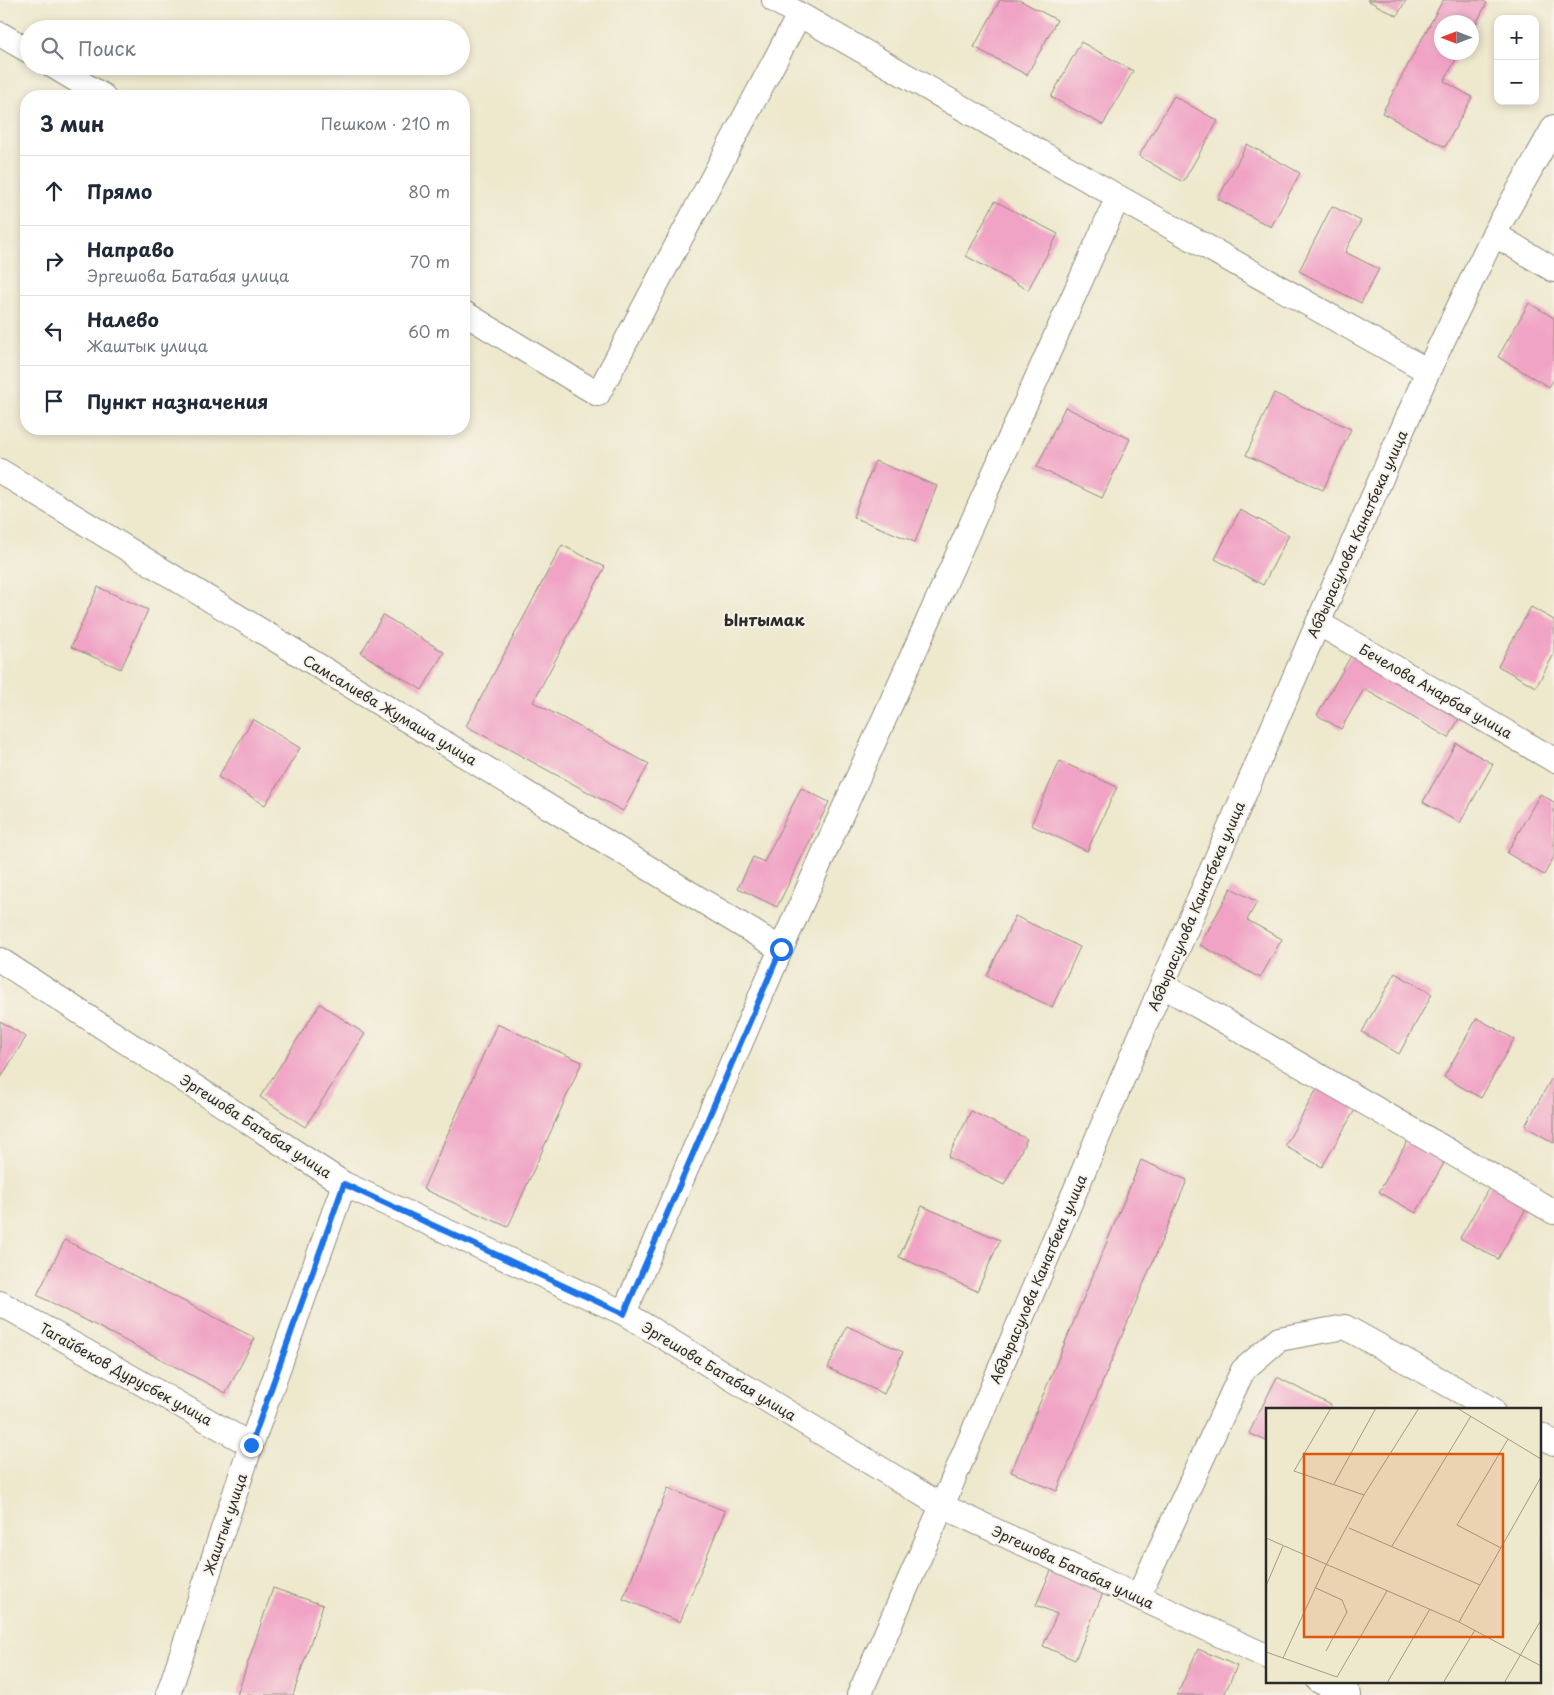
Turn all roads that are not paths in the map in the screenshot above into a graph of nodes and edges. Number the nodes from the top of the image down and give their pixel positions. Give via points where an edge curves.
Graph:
1 (774, 0) edge
2 (799, 16) junction
3 (0, 34) edge
4 (20, 46) edge
5 (68, 75) edge
6 (93, 90) edge
7 (1554, 127) edge
8 (1118, 197) junction
9 (1494, 234) junction
10 (1554, 270) edge
11 (470, 317) edge
12 (1428, 371) junction
13 (0, 471) edge
14 (1318, 623) junction
15 (1554, 760) edge
16 (781, 949) junction
17 (0, 960) edge
18 (1162, 985) junction
19 (344, 1184) junction
20 (1554, 1212) edge
21 (0, 1303) edge
22 (624, 1314) junction
23 (1490, 1408) edge
24 (1542, 1436) edge
25 (1554, 1443) edge
26 (251, 1445) junction
27 (942, 1506) junction
28 (1138, 1598) junction
29 (1266, 1657) edge
30 (1321, 1682) edge
31 (168, 1695) edge
32 (859, 1695) edge
33 (1348, 1695) edge

1 - 2 street
2 - 8 street
2 - 11 street via 598,394
3 - 4 street
5 - 6 street
7 - 9 street, Абдырасулова Канатбека улица
8 - 12 street
8 - 16 street
9 - 10 street
9 - 12 street, Абдырасулова Канатбека улица
12 - 14 street, Абдырасулова Канатбека улица
13 - 16 street, Самсалиева Жумаша улица
14 - 15 street, Бечелова Анарбая улица
14 - 18 street, Абдырасулова Канатбека улица
16 - 22 street
17 - 19 street, Эргешова Батабая улица
18 - 20 street
18 - 27 street, Абдырасулова Канатбека улица
19 - 22 street, Эргешова Батабая улица
19 - 26 street, Жаштык улица
21 - 26 street, Тагайбеков Дурусбек улица
22 - 27 street, Эргешова Батабая улица
23 - 28 street via 1345,1327 1279,1339 1243,1370
24 - 25 street
26 - 31 street, Жаштык улица
27 - 28 street, Эргешова Батабая улица
27 - 32 street, Абдырасулова Канатбека улица
28 - 29 street, Эргешова Батабая улица
30 - 33 street

